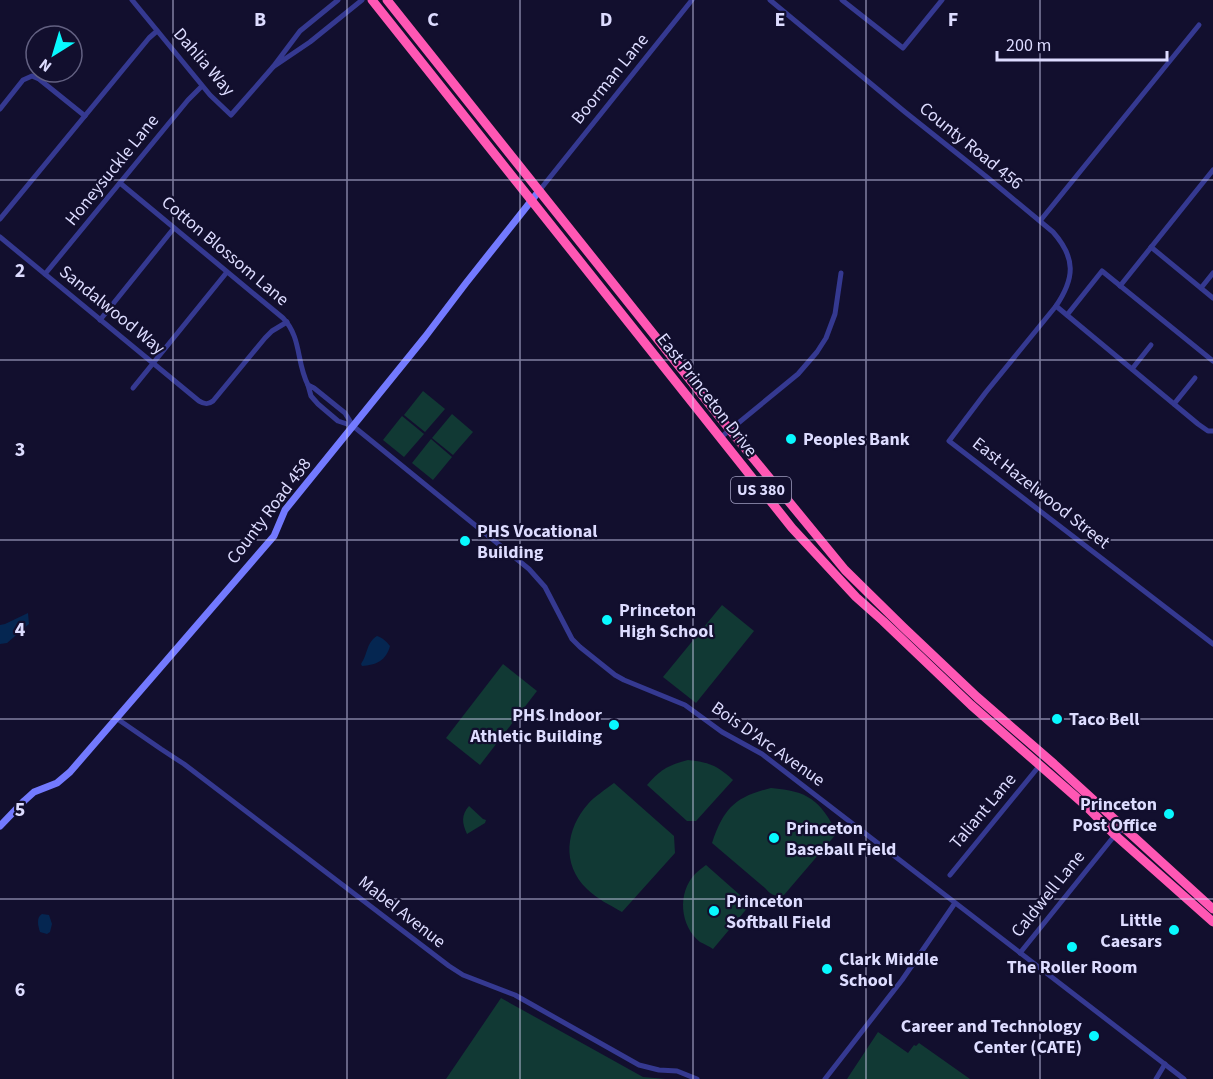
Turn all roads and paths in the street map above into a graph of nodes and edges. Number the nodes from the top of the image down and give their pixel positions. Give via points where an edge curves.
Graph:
1 (132, 0) edge
2 (338, 0) edge
3 (362, 0) edge
4 (372, 0) edge
5 (387, 0) edge
6 (692, 0) edge
7 (770, 0) edge
8 (842, 0) edge
9 (942, 0) edge
10 (1199, 26) dead end
11 (157, 31) junction
12 (273, 67) junction
13 (202, 86) junction
14 (0, 109) edge
15 (86, 116) junction
16 (1213, 170) edge
17 (120, 183) junction
18 (539, 191) junction
19 (531, 200) junction
20 (0, 219) edge
21 (1040, 221) junction
22 (174, 228) junction
23 (0, 237) edge
24 (1151, 247) junction
25 (228, 272) junction
26 (841, 273) dead end
27 (1213, 273) edge
28 (45, 274) junction
29 (1120, 286) junction
30 (1201, 288) junction
31 (1213, 298) edge
32 (1056, 306) junction
33 (1066, 315) junction
34 (100, 320) junction
35 (287, 322) junction
36 (1025, 344) joint
37 (1151, 345) dead end
38 (1213, 361) edge
39 (153, 363) junction
40 (1132, 369) junction
41 (1195, 378) dead end
42 (308, 385) junction
43 (133, 388) dead end
44 (1174, 404) junction
45 (353, 426) junction
46 (730, 430) junction
47 (1213, 431) edge
48 (720, 438) junction
49 (802, 519) junction
50 (792, 528) junction
51 (1213, 644) edge
52 (116, 718) junction
53 (1032, 751) junction
54 (1040, 765) junction
55 (0, 826) edge
56 (1123, 828) junction
57 (1115, 835) junction
58 (950, 875) dead end
59 (955, 903) junction
60 (1213, 909) edge
61 (1213, 922) edge
62 (1020, 953) junction
63 (1165, 1064) junction
64 (697, 1079) edge
65 (825, 1079) edge
66 (1156, 1079) edge
67 (1184, 1079) edge

1 - 11 street, Dahlia Way
2 - 12 street via 300,31
3 - 12 street
4 - 19 highway, East Princeton Drive / US 380
5 - 18 highway, East Princeton Drive / US 380
6 - 18 street, Boorman Lane
7 - 21 street, County Road 456
8 - 9 street via 903,48
10 - 21 street
11 - 13 street, Dahlia Way
11 - 15 street
12 - 13 street, Dahlia Way via 231,115
13 - 17 street, Honeysuckle Lane
14 - 15 street via 32,76
15 - 20 street
16 - 24 street
17 - 22 street, Cotton Blossom Lane
17 - 28 street, Honeysuckle Lane
18 - 19 street, County Road 458
18 - 46 highway, East Princeton Drive / US 380
19 - 45 street, County Road 458
19 - 48 highway, East Princeton Drive / US 380
21 - 32 street, County Road 456 via 1062,242 1069,261 1069,284
22 - 25 street, Cotton Blossom Lane
22 - 34 street
23 - 28 street, Sandalwood Way
24 - 29 street
24 - 30 street
25 - 35 street, Cotton Blossom Lane
25 - 39 street
26 - 46 street via 835,314 817,352 798,374
27 - 30 street
28 - 34 street, Sandalwood Way
29 - 33 street via 1102,272
29 - 38 street
30 - 31 street
32 - 33 street
32 - 36 street, County Road 456
33 - 40 street
34 - 39 street, Sandalwood Way
35 - 39 street, Sandalwood Way via 265,338 207,404
35 - 42 street, Cotton Blossom Lane via 296,337
36 - 51 street, East Hazelwood Street via 949,441
37 - 40 street
39 - 43 street
40 - 44 street
41 - 44 street
42 - 45 street via 345,413
42 - 45 street, Cotton Blossom Lane via 315,402 338,421
44 - 47 street
45 - 52 street, County Road 458 via 285,510 274,536
45 - 59 street, Bois D'Arc Avenue via 529,570 545,587 572,639 615,675 685,705 722,732 757,750
46 - 48 street
46 - 49 highway, East Princeton Drive / US 380
48 - 50 highway, East Princeton Drive / US 380
49 - 50 highway
49 - 53 highway, East Princeton Drive / US 380 via 860,585
50 - 53 highway, East Princeton Drive / US 380 via 856,597 971,705
52 - 55 street, County Road 458 via 70,772 57,783 34,792
52 - 64 street, Mabel Avenue via 194,771 463,975 515,995 639,1065
53 - 54 highway, East Princeton Drive / US 380
53 - 56 highway, East Princeton Drive / US 380 via 1077,784
54 - 57 highway, East Princeton Drive / US 380
54 - 58 street, Taliant Lane
56 - 57 street, Caldwell Lane
56 - 60 highway, East Princeton Drive / US 380
57 - 61 highway, East Princeton Drive / US 380
57 - 62 street, Caldwell Lane
59 - 62 street, Bois D'Arc Avenue
59 - 65 street via 902,980
62 - 63 street, Bois D'Arc Avenue
63 - 66 street
63 - 67 street, Bois D'Arc Avenue

